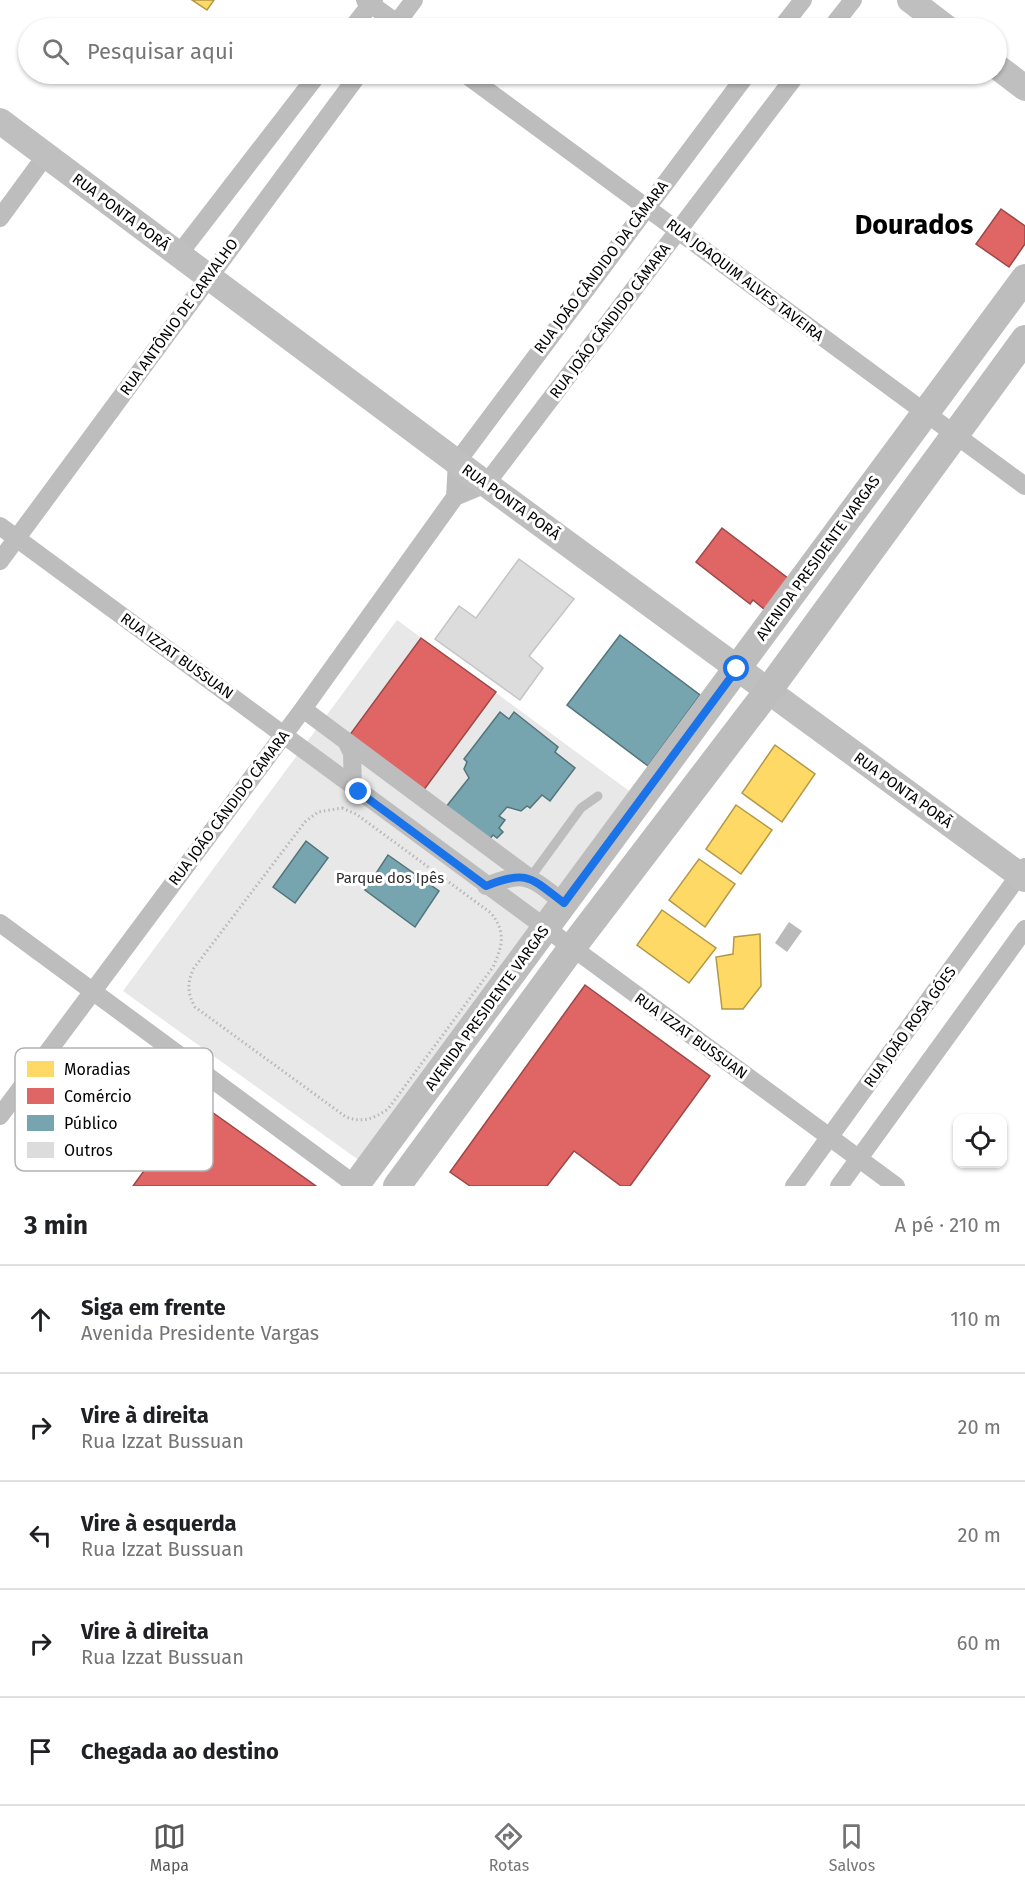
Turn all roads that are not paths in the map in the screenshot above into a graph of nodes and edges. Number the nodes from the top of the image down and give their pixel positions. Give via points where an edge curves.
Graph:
1 (414, 0) edge
2 (803, 0) edge
3 (853, 0) edge
4 (910, 0) edge
5 (370, 1) edge
6 (359, 18) edge
7 (388, 18) edge
8 (403, 18) edge
9 (789, 18) edge
10 (839, 18) edge
11 (934, 18) edge
12 (1007, 74) edge
13 (310, 84) edge
14 (352, 84) edge
15 (479, 84) edge
16 (739, 84) edge
17 (789, 84) edge
18 (1025, 88) edge
19 (0, 121) edge
20 (46, 155) junction
21 (647, 206) junction
22 (0, 218) edge
23 (679, 230) junction
24 (178, 254) junction
25 (208, 277) junction
26 (1025, 278) edge
27 (1025, 339) edge
28 (924, 413) junction
29 (956, 436) junction
30 (457, 462) junction
31 (486, 484) junction
32 (1025, 486) edge
33 (455, 497) junction
34 (0, 526) edge
35 (17, 538) junction
36 (0, 561) edge
37 (737, 669) junction
38 (768, 691) junction
39 (303, 709) junction
40 (284, 735) junction
41 (347, 743) junction
42 (353, 787) junction
43 (598, 796) dead end
44 (1023, 874) edge
45 (530, 878) junction
46 (486, 886) junction
47 (564, 903) junction
48 (0, 923) edge
49 (1025, 929) edge
50 (544, 930) junction
51 (572, 949) junction
52 (92, 993) junction
53 (51, 1048) edge
54 (167, 1048) edge
55 (213, 1081) edge
56 (15, 1096) edge
57 (0, 1116) edge
58 (831, 1137) junction
59 (860, 1158) junction
60 (356, 1186) edge
61 (397, 1186) edge
62 (794, 1186) edge
63 (839, 1186) edge
64 (896, 1186) edge

1 - 8 street
2 - 9 street
3 - 10 street
4 - 11 street
5 - 6 street
5 - 7 street
12 - 18 street
13 - 24 street
14 - 25 street, RUA ANTÔNIO DE CARVALHO
15 - 21 street, RUA JOAQUIM ALVES TAVEIRA
16 - 21 street, RUA JOÃO CÂNDIDO DA CÂMARA
17 - 23 street, RUA JOÃO CÂNDIDO CÂMARA
19 - 20 street, RUA PONTA PORÃ
20 - 22 street
20 - 24 street, RUA PONTA PORÃ
21 - 23 street, RUA JOAQUIM ALVES TAVEIRA
21 - 30 street, RUA JOÃO CÂNDIDO DA CÂMARA
23 - 28 street, RUA JOAQUIM ALVES TAVEIRA
23 - 31 street, RUA JOÃO CÂNDIDO CÂMARA
24 - 25 street, RUA PONTA PORÃ
25 - 30 street, RUA PONTA PORÃ
25 - 35 street, RUA ANTÔNIO DE CARVALHO
26 - 28 main road, AVENIDA PRESIDENTE VARGAS
27 - 29 main road
28 - 29 street, RUA JOAQUIM ALVES TAVEIRA
28 - 37 main road, AVENIDA PRESIDENTE VARGAS
29 - 32 street, RUA JOAQUIM ALVES TAVEIRA
29 - 38 main road
30 - 31 street, RUA PONTA PORÃ
30 - 33 street
31 - 33 street
31 - 37 street, RUA PONTA PORÃ
33 - 39 street, RUA JOÃO CÂNDIDO CÂMARA
34 - 35 street, RUA IZZAT BUSSUAN
35 - 36 street, RUA ANTÔNIO DE CARVALHO
35 - 40 street, RUA IZZAT BUSSUAN
37 - 38 street, RUA PONTA PORÃ
37 - 47 main road, AVENIDA PRESIDENTE VARGAS
38 - 44 street, RUA PONTA PORÃ
38 - 51 main road
39 - 40 street, RUA JOÃO CÂNDIDO CÂMARA
39 - 41 street
40 - 42 street, RUA IZZAT BUSSUAN
40 - 52 street, RUA JOÃO CÂNDIDO CÂMARA
41 - 42 street via 352,753
41 - 45 street
42 - 46 street, RUA IZZAT BUSSUAN
43 - 45 lane via 581,808
44 - 58 street, RUA JOÃO ROSA GÓES
45 - 46 street via 511,876
45 - 47 street
46 - 50 street, RUA IZZAT BUSSUAN
47 - 50 main road, AVENIDA PRESIDENTE VARGAS
48 - 52 street
49 - 59 street
50 - 51 street, RUA IZZAT BUSSUAN
50 - 60 main road, AVENIDA PRESIDENTE VARGAS
51 - 58 street, RUA IZZAT BUSSUAN
51 - 61 main road
52 - 53 street, RUA JOÃO CÂNDIDO CÂMARA
52 - 54 street
55 - 60 street
56 - 57 street, RUA JOÃO CÂNDIDO CÂMARA
58 - 59 street, RUA IZZAT BUSSUAN
58 - 62 street, RUA JOÃO ROSA GÓES
59 - 63 street
59 - 64 street, RUA IZZAT BUSSUAN

